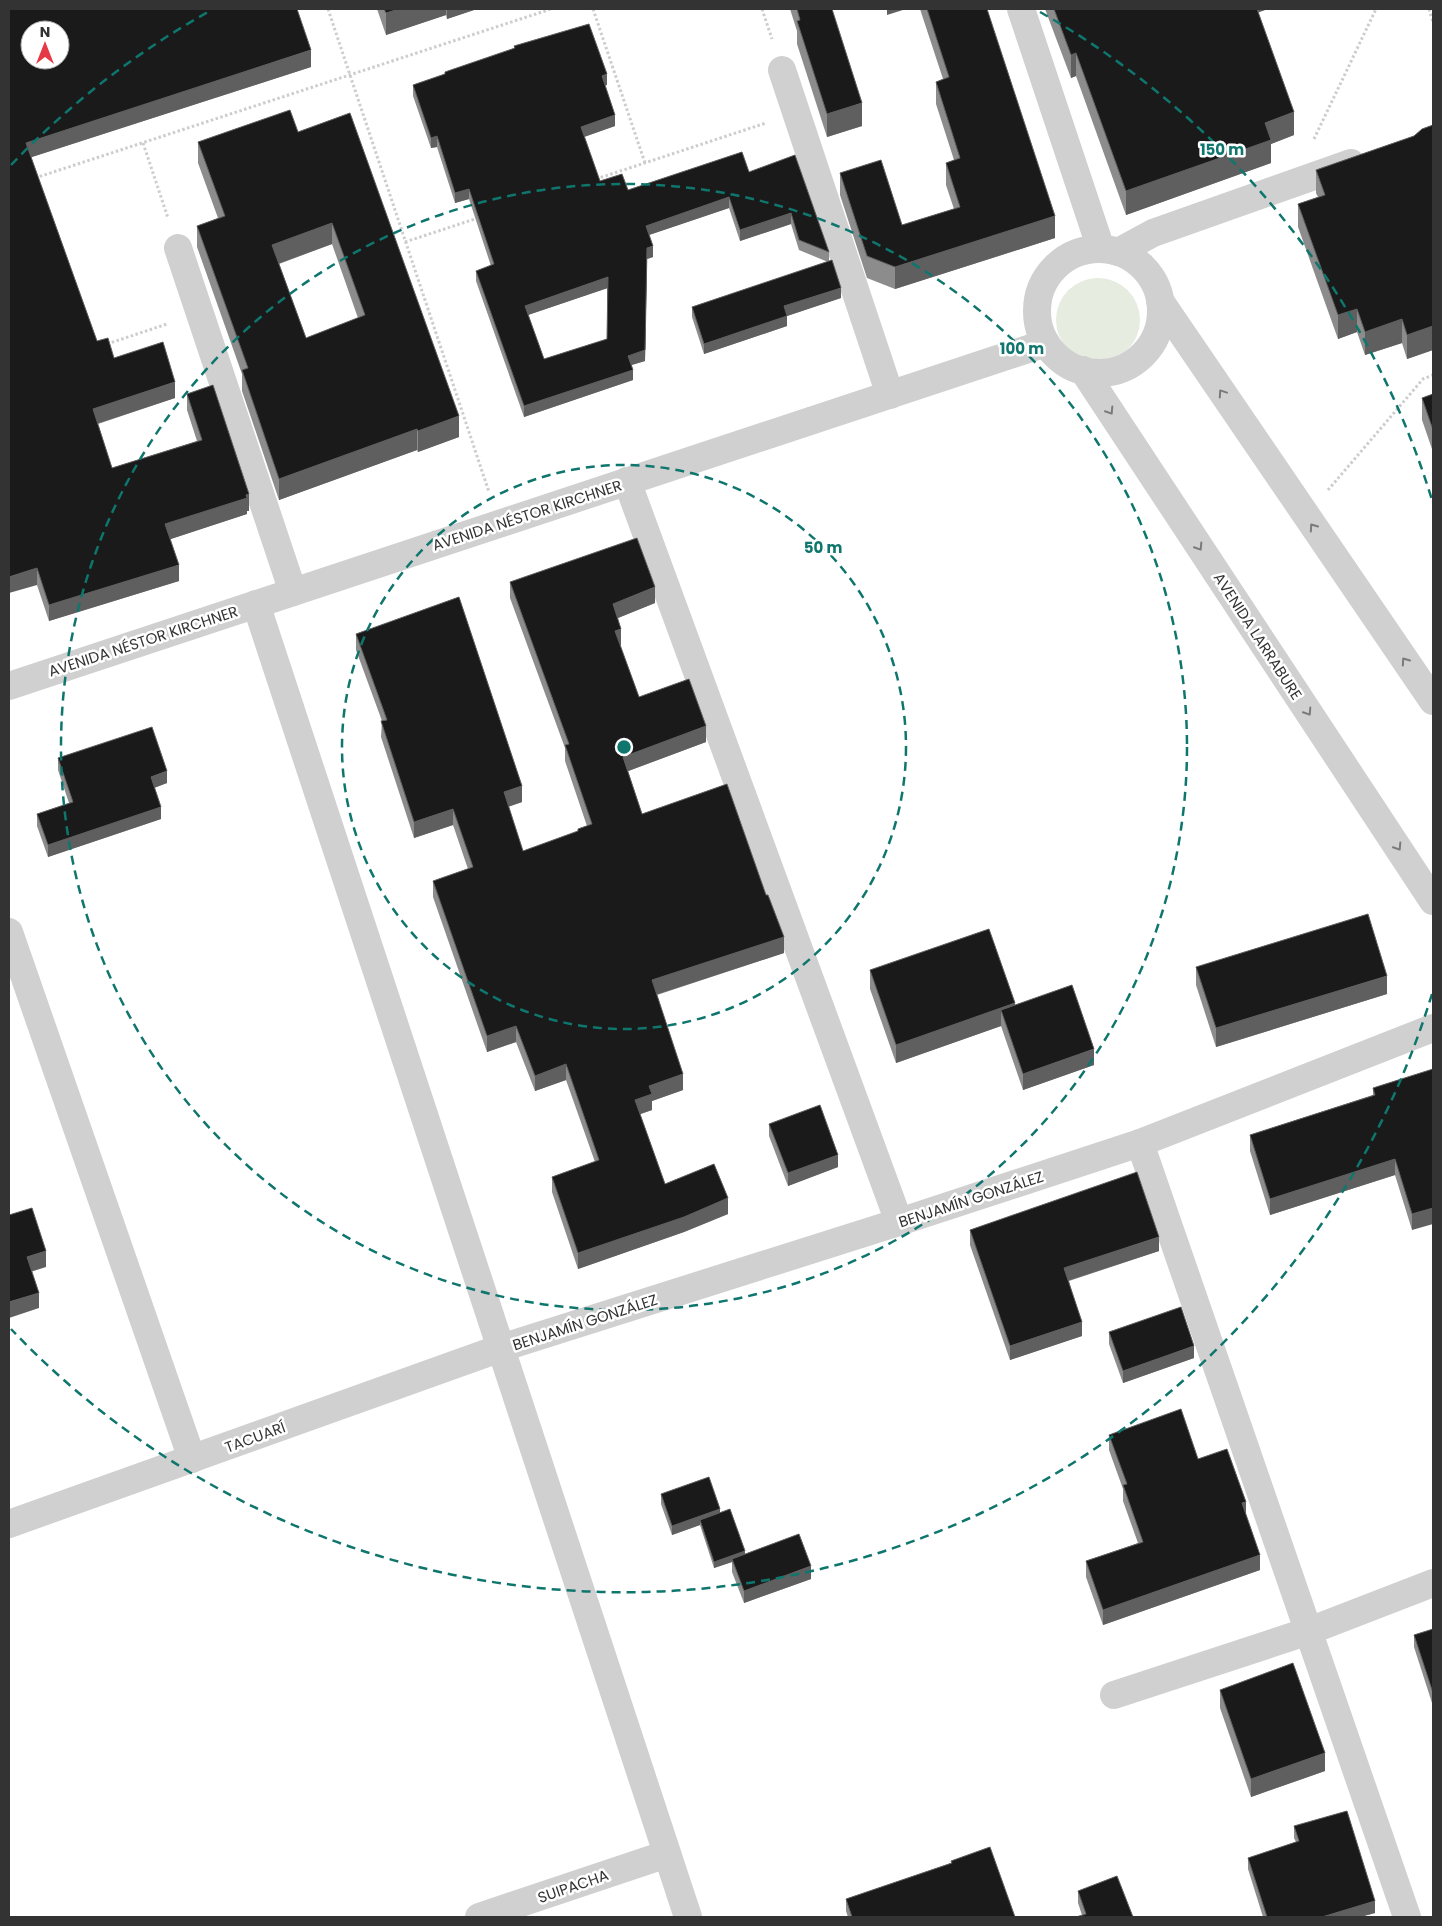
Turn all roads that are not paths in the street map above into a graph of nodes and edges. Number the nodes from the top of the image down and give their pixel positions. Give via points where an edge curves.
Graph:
1 (1021, 9) edge
2 (782, 70) dead end
3 (1374, 156) edge
4 (178, 248) road end
5 (1109, 250) junction
6 (1160, 301) junction
7 (1046, 343) junction
8 (1083, 370) junction
9 (890, 395) junction
10 (627, 482) junction
11 (293, 592) junction
12 (256, 604) junction
13 (9, 686) edge
14 (1433, 701) edge
15 (1433, 901) edge
16 (9, 932) edge
17 (1433, 1028) edge
18 (1140, 1143) junction
19 (899, 1222) junction
20 (501, 1348) junction
21 (192, 1459) junction
22 (9, 1524) edge
23 (1433, 1583) edge
24 (1309, 1631) junction
25 (1114, 1694) dead end
26 (667, 1854) junction
27 (480, 1917) edge
28 (688, 1917) edge
29 (1407, 1917) edge

1 - 5 street
2 - 9 street
3 - 5 street
4 - 11 street
5 - 6 street via 1134,259 1146,271
5 - 7 street via 1083,251 1066,258 1052,270 1042,286 1036,306 1038,325
6 - 8 street via 1156,334 1140,357 1123,367 1103,372
14 -> 6 street
7 - 8 street via 1062,360
7 - 9 street, AVENIDA NÉSTOR KIRCHNER
8 -> 15 street, AVENIDA LARRABURE
9 - 10 street, AVENIDA NÉSTOR KIRCHNER
10 - 11 street, AVENIDA NÉSTOR KIRCHNER
10 - 19 street
11 - 12 street, AVENIDA NÉSTOR KIRCHNER
12 - 13 street, AVENIDA NÉSTOR KIRCHNER
12 - 20 street
16 - 21 street
17 - 18 street, BENJAMÍN GONZÁLEZ
18 - 19 street, BENJAMÍN GONZÁLEZ
18 - 24 street
19 - 20 street, BENJAMÍN GONZÁLEZ
20 - 21 street, TACUARÍ
20 - 26 street
21 - 22 street, TACUARÍ
23 - 24 street
24 - 25 street
24 - 29 street
26 - 27 street, SUIPACHA
26 - 28 street

